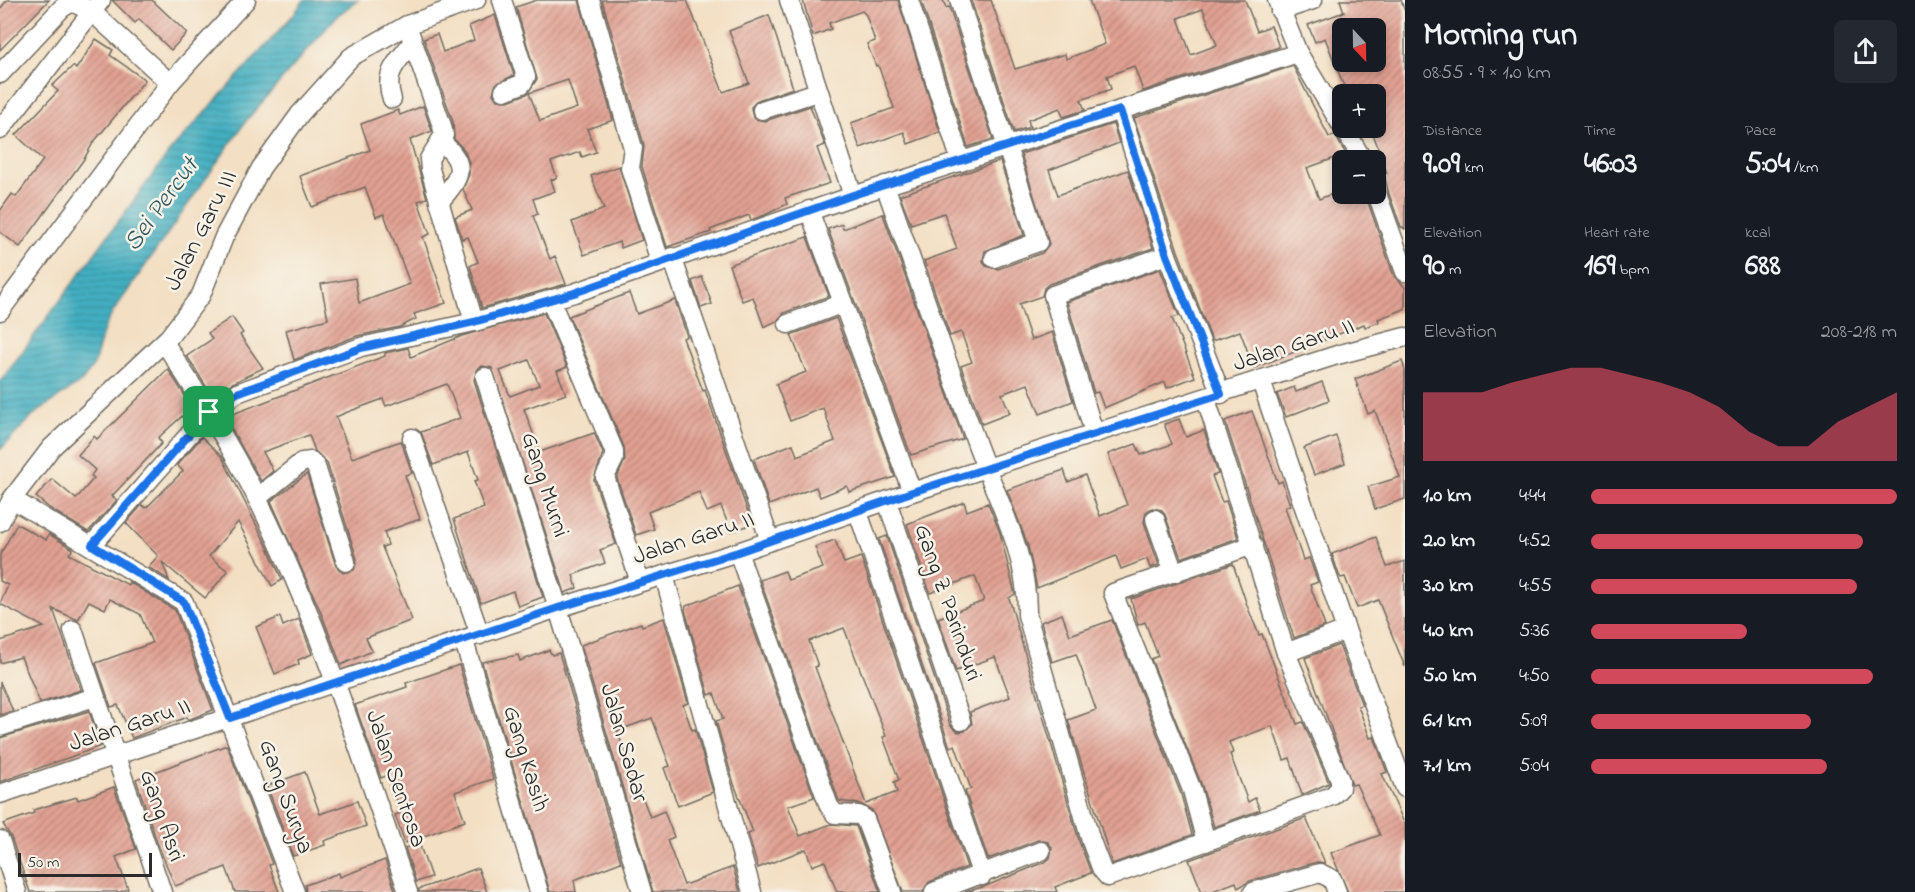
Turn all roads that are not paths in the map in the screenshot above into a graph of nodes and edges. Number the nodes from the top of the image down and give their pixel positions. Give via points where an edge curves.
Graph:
1 (246, 0) edge
2 (476, 0) edge
3 (502, 0) edge
4 (590, 0) edge
5 (789, 0) edge
6 (909, 0) edge
7 (959, 0) edge
8 (1313, 0) edge
9 (96, 6) edge
10 (1278, 6) edge
11 (410, 34) junction
12 (1298, 53) junction
13 (0, 74) edge
14 (170, 83) junction
15 (504, 91) dead end
16 (818, 92) junction
17 (392, 99) dead end
18 (1332, 109) edge
19 (762, 110) dead end
20 (1120, 110) junction
21 (0, 130) edge
22 (440, 141) junction
23 (1006, 147) junction
24 (961, 162) junction
25 (885, 185) junction
26 (853, 195) junction
27 (439, 202) junction
28 (1381, 204) edge
29 (809, 210) junction
30 (1167, 255) junction
31 (994, 258) dead end
32 (666, 259) junction
33 (1405, 272) edge
34 (550, 299) junction
35 (843, 303) junction
36 (0, 311) edge
37 (474, 322) junction
38 (788, 324) dead end
39 (164, 342) junction
40 (1403, 342) edge
41 (485, 377) dead end
42 (1262, 381) junction
43 (1213, 396) junction
44 (209, 412) junction
45 (1094, 434) junction
46 (412, 438) dead end
47 (986, 469) junction
48 (912, 492) junction
49 (257, 498) junction
50 (12, 499) junction
51 (887, 501) junction
52 (858, 512) junction
53 (1155, 519) dead end
54 (0, 522) edge
55 (770, 541) junction
56 (92, 545) junction
57 (1253, 545) junction
58 (738, 552) junction
59 (346, 562) dead end
60 (1174, 573) junction
61 (664, 575) junction
62 (640, 582) junction
63 (558, 608) junction
64 (73, 630) dead end
65 (1346, 630) junction
66 (472, 638) junction
67 (1286, 653) junction
68 (336, 682) junction
69 (95, 697) junction
70 (230, 718) junction
71 (961, 721) dead end
72 (0, 727) edge
73 (114, 756) junction
74 (1405, 788) edge
75 (0, 794) edge
76 (0, 840) edge
77 (1206, 842) junction
78 (1041, 851) dead end
79 (982, 876) junction
80 (17, 892) edge
81 (162, 892) edge
82 (295, 892) edge
83 (408, 892) edge
84 (539, 892) edge
85 (642, 892) edge
86 (752, 892) edge
87 (892, 892) edge
88 (934, 892) edge
89 (1253, 892) edge
90 (1337, 892) edge

1 - 14 street
2 - 11 street, Jalan Garu III
3 - 15 street via 526,77 522,84
4 - 32 street via 633,147 630,168
5 - 16 street
6 - 24 street
7 - 23 street
8 - 10 street
9 - 13 street via 66,4
9 - 14 street
9 - 21 street
10 - 12 street
11 - 17 street via 388,76
11 - 22 street via 442,126 444,135
11 - 39 street, Jalan Garu III via 351,57 300,114 261,168 224,237 201,295
12 - 18 street
12 - 20 street
14 - 36 street
16 - 19 street
16 - 26 street
20 - 23 street
20 - 30 street
22 - 27 street via 429,159
22 - 27 street via 456,159 460,173 456,185
23 - 24 street
23 - 31 street via 1038,242
24 - 25 street
25 - 26 street
25 - 47 street
26 - 29 street
27 - 37 street
28 - 33 street
29 - 32 street
29 - 35 street
30 - 43 street
30 - 45 street via 1053,295
32 - 34 street
32 - 55 street
34 - 37 street
34 - 62 street via 614,451 605,477
35 - 38 street
35 - 48 street
37 - 44 street via 361,348 311,364 237,393
39 - 44 street, Jalan Sentosa
39 - 50 street, Jalan Garu III via 51,448
40 - 42 street, Jalan Garu II via 1337,355
41 - 63 street, Gang Murni
42 - 43 street, Jalan Garu II
42 - 65 street
43 - 45 street, Jalan Garu II
43 - 57 street
44 - 49 street, Jalan Sentosa
44 - 56 street
45 - 47 street, Jalan Garu II
46 - 66 street, Gang Kasih
47 - 48 street, Jalan Garu II
47 - 77 street via 1023,564 1027,615 1102,870 1113,877
48 - 51 street, Jalan Garu II
49 - 59 street via 302,462 311,461 316,466
49 - 68 street, Jalan Sentosa
50 - 54 street, Jalan Garu III
50 - 56 street, Gang Surya
51 - 52 street, Jalan Garu II
51 - 71 street, Gang Z Parinduri
52 - 55 street, Jalan Garu II
52 - 79 street
53 - 60 street
55 - 58 street, Jalan Garu II
56 - 70 street, Gang Surya via 184,602
57 - 60 street
57 - 67 street
58 - 61 street, Jalan Garu II
58 - 87 street via 829,806 835,813 865,819
60 - 77 street via 1113,593 1192,790
61 - 62 street, Jalan Garu II
61 - 86 street
62 - 63 street, Jalan Garu II
63 - 66 street, Jalan Garu II
63 - 85 street, Jalan Sadar
64 - 69 street, Gang Asri
65 - 67 street
65 - 74 street
66 - 68 street, Jalan Garu II
66 - 84 street, Gang Kasih
67 - 77 street via 1340,788 1332,796
68 - 70 street, Jalan Garu II
68 - 83 street, Jalan Sentosa
69 - 72 street
69 - 73 street, Gang Asri
70 - 73 street, Jalan Garu II
70 - 82 street, Gang Surya
73 - 75 street, Jalan Garu II
73 - 81 street, Gang Asri
76 - 80 street
78 - 79 street
79 - 88 street
89 - 90 street via 1320,873 1332,879

